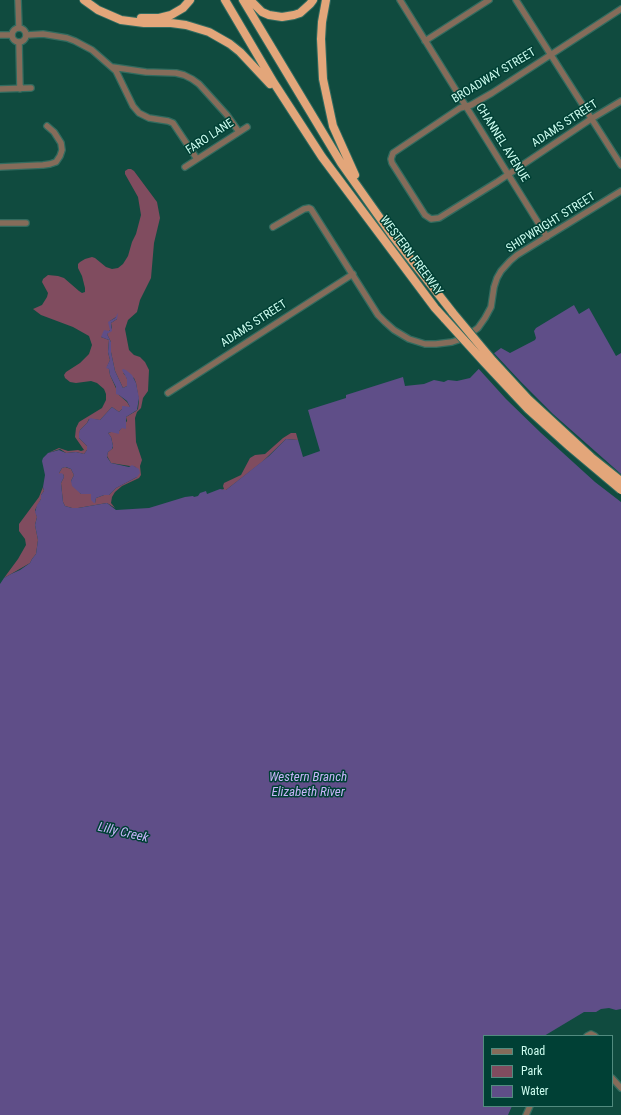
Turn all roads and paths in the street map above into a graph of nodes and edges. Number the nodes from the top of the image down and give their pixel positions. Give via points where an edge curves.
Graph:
1 (18, 0) edge
2 (84, 0) edge
3 (93, 0) edge
4 (190, 0) edge
5 (225, 0) edge
6 (244, 0) edge
7 (250, 0) edge
8 (313, 0) edge
9 (326, 0) edge
10 (400, 0) edge
11 (489, 0) edge
12 (516, 0) edge
13 (621, 10) edge
14 (19, 28) junction
15 (0, 35) edge
16 (12, 35) junction
17 (27, 35) junction
18 (425, 40) junction
19 (20, 43) junction
20 (550, 55) junction
21 (112, 67) junction
22 (31, 88) dead end
23 (0, 89) edge
24 (20, 89) junction
25 (284, 99) junction
26 (621, 101) edge
27 (466, 106) junction
28 (591, 119) junction
29 (47, 126) dead end
30 (247, 126) dead end
31 (239, 132) junction
32 (197, 159) junction
33 (621, 165) edge
34 (0, 167) edge
35 (185, 167) dead end
36 (509, 174) junction
37 (621, 192) edge
38 (369, 202) junction
39 (422, 210) joint
40 (26, 222) dead end
41 (0, 223) edge
42 (274, 227) dead end
43 (547, 237) junction
44 (352, 274) junction
45 (168, 392) dead end
46 (621, 481) edge
47 (621, 490) edge
48 (613, 1079) edge
49 (621, 1088) edge

1 - 14 street
2 - 25 highway via 98,10 121,20 144,24 172,23 209,32 247,58
3 - 4 highway via 120,14 159,18 171,15
5 - 25 highway, WESTERN FREEWAY
6 - 38 highway, WESTERN FREEWAY via 341,163
7 - 8 highway via 262,12 282,17 300,13
9 - 38 highway via 321,45 327,103 341,146
10 - 18 street, CHANNEL AVENUE
11 - 18 street
12 - 20 street
13 - 20 street, BROADWAY STREET
14 - 16 street via 13,31
14 - 17 street
15 - 16 street
16 - 19 street via 14,40
17 - 19 street
17 - 21 street via 55,35 75,41 92,50
18 - 27 street, CHANNEL AVENUE
19 - 24 street
20 - 27 street, BROADWAY STREET via 472,105
20 - 28 street
21 - 31 street via 176,73 192,78 227,115
21 - 32 street via 135,109 149,118 173,123
22 - 24 street
23 - 24 street
25 - 47 highway, WESTERN FREEWAY, bridge via 322,157 445,319 528,409
26 - 28 street, ADAMS STREET
27 - 36 street, CHANNEL AVENUE
27 - 39 street, BROADWAY STREET via 393,153 391,159 395,168
28 - 33 street
28 - 36 street, ADAMS STREET
29 - 34 street via 61,143 62,150 56,162
30 - 31 street, FARO LANE
31 - 32 street, FARO LANE
32 - 35 street, FARO LANE
36 - 39 street, ADAMS STREET via 439,218 428,218
36 - 43 street, CHANNEL AVENUE
37 - 43 street, SHIPWRIGHT STREET
38 - 46 highway, WESTERN FREEWAY, bridge via 392,235 493,361 528,399
40 - 41 street
42 - 44 street, SHIPWRIGHT STREET via 309,208
43 - 44 street, SHIPWRIGHT STREET via 517,255 505,266 497,278 491,307 485,318 475,331 452,342 425,344 408,339 394,330 378,314
44 - 45 street, ADAMS STREET
48 - 49 street

